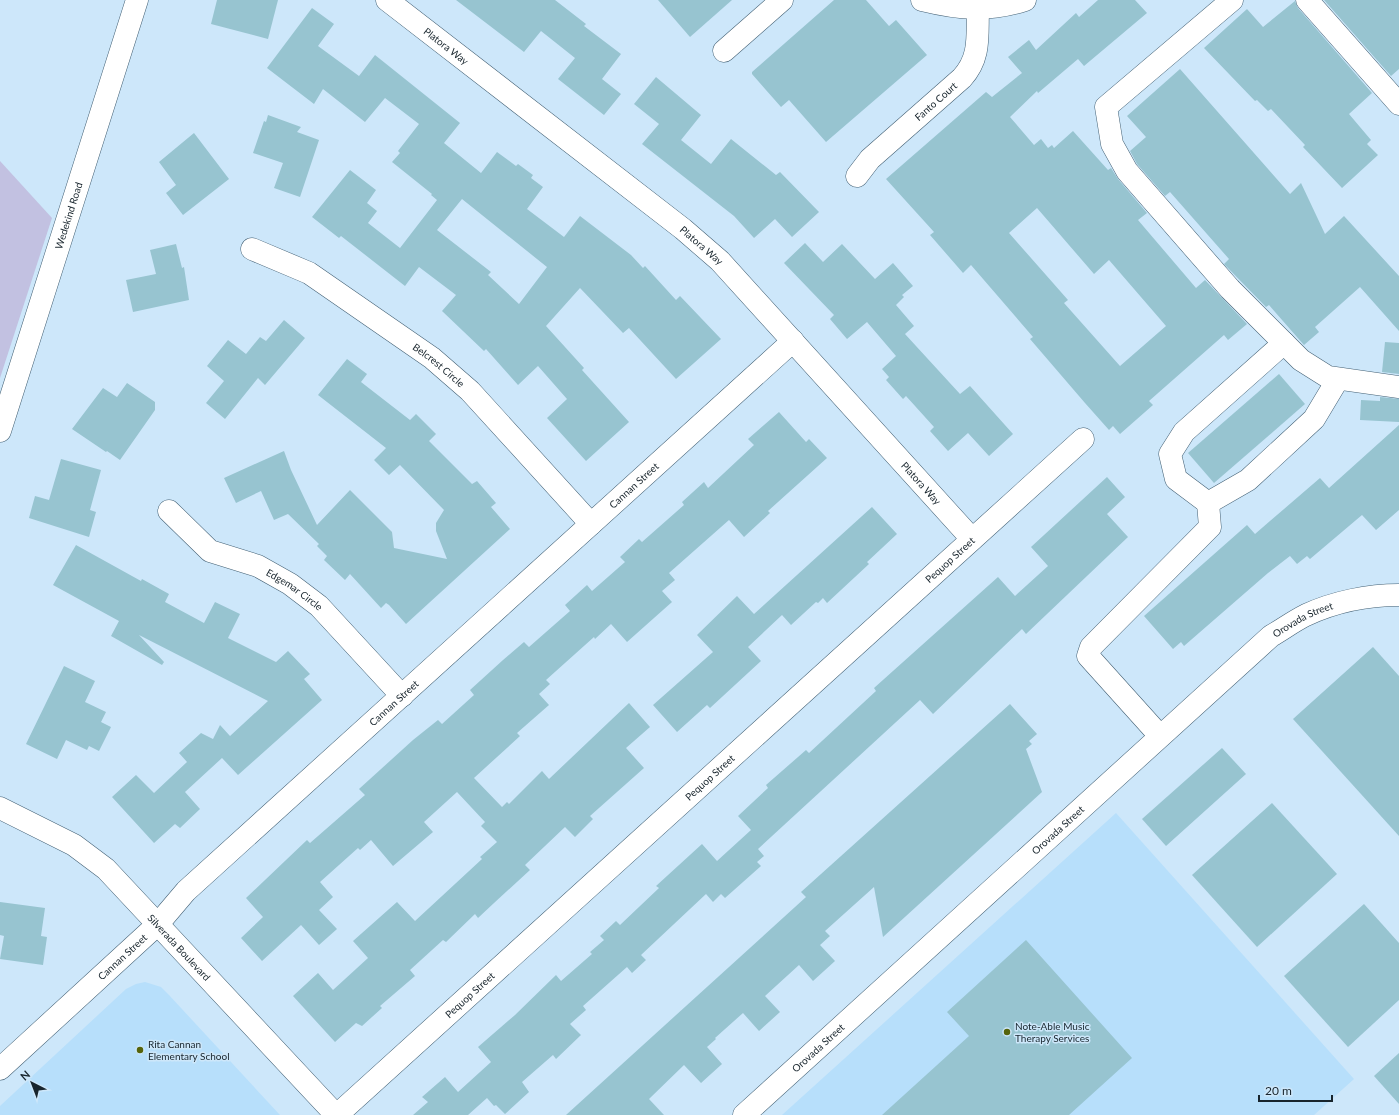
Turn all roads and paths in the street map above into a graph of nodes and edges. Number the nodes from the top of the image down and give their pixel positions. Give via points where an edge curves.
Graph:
1 (137, 0) edge
2 (387, 0) edge
3 (782, 0) edge
4 (922, 0) edge
5 (1026, 0) edge
6 (1232, 0) edge
7 (1307, 0) edge
8 (978, 9) junction
9 (724, 51) dead end
10 (1399, 104) edge
11 (857, 176) dead end
12 (252, 249) dead end
13 (793, 341) junction
14 (1284, 343) junction
15 (1338, 379) junction
16 (1399, 386) edge
17 (0, 431) edge
18 (1083, 439) dead end
19 (1208, 503) junction
20 (169, 511) dead end
21 (591, 524) junction
22 (972, 539) junction
23 (1399, 595) edge
24 (402, 696) junction
25 (1160, 736) junction
26 (0, 808) edge
27 (158, 924) junction
28 (0, 1069) edge
29 (336, 1115) edge
30 (744, 1115) edge

1 - 17 street, Wedekind Road
2 - 13 street, Platora Way via 683,229 720,261
3 - 9 street
4 - 8 street
5 - 8 street
6 - 14 street via 1106,107 1112,144 1127,171 1230,289
7 - 10 street
8 - 11 street, Fanto Court via 977,53 971,68 870,159
12 - 21 street, Belcrest Circle via 309,273 432,358 470,391
13 - 21 street, Cannan Street
13 - 22 street, Platora Way
14 - 15 street via 1302,360 1328,377
14 - 19 street via 1184,432 1170,454 1176,479
15 - 16 street
15 - 19 street via 1314,419 1248,480
18 - 22 street, Pequop Street
19 - 25 street via 1210,527 1091,647 1088,656
20 - 24 street, Edgemar Circle via 210,551 258,566 290,584 320,606
21 - 24 street, Cannan Street
22 - 29 street, Pequop Street
23 - 25 street, Orovada Street via 1383,595 1344,602 1306,615 1271,636
24 - 27 street, Cannan Street via 186,891
25 - 30 street, Orovada Street
26 - 27 street, Silverada Boulevard via 74,845 106,869
27 - 28 street, Cannan Street
27 - 29 street, Silverada Boulevard

